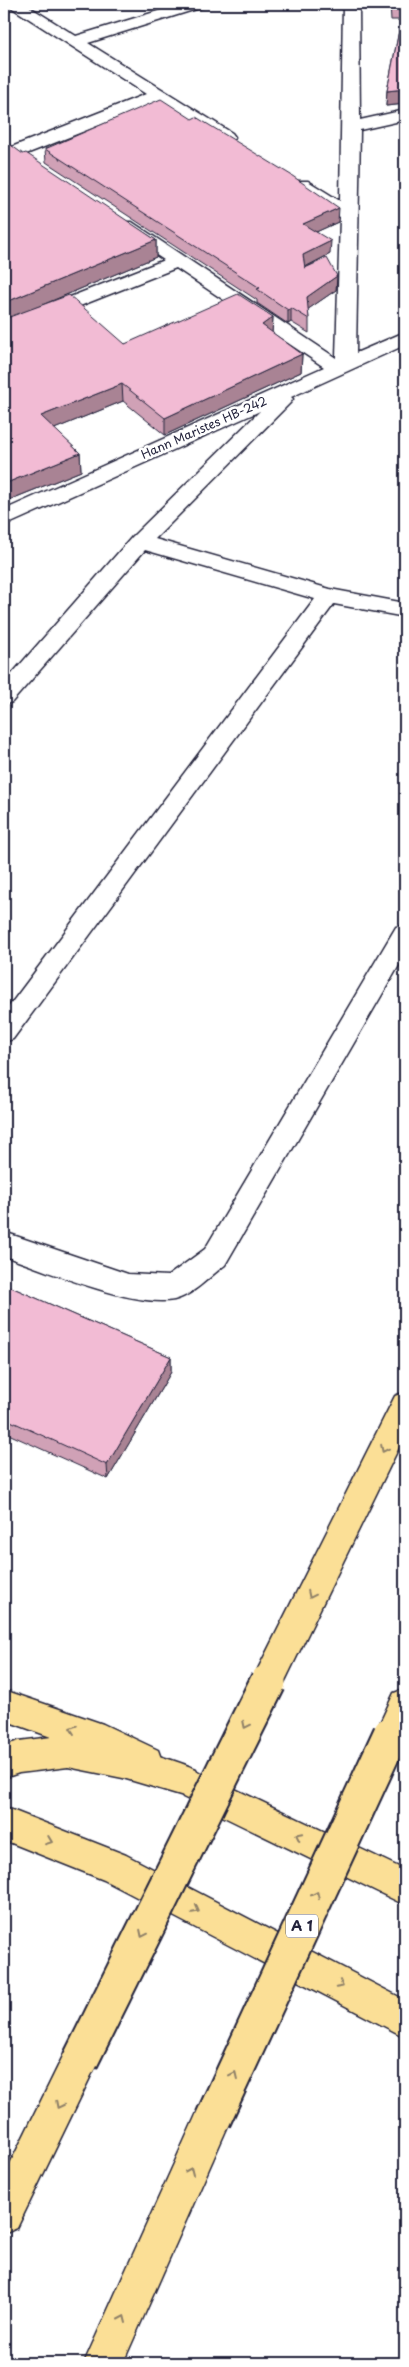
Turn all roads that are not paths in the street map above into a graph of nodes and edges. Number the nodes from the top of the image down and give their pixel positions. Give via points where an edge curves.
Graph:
1 (14, 4) edge
2 (197, 4) edge
3 (351, 4) edge
4 (74, 42) junction
5 (159, 95) junction
6 (405, 115) edge
7 (351, 127) junction
8 (242, 147) edge
9 (9, 148) edge
10 (31, 163) edge
11 (292, 178) edge
12 (350, 215) junction
13 (113, 217) edge
14 (178, 261) junction
15 (4, 330) edge
16 (405, 338) edge
17 (342, 366) junction
18 (295, 387) junction
19 (4, 518) edge
20 (140, 542) junction
21 (329, 596) junction
22 (405, 610) edge
23 (4, 697) edge
24 (405, 934) edge
25 (4, 1032) edge
26 (4, 1244) edge
27 (405, 1406) edge
28 (405, 1704) edge
29 (4, 1706) edge
30 (4, 1762) edge
31 (184, 1780) junction
32 (4, 1824) edge
33 (405, 1888) edge
34 (405, 2019) edge
35 (4, 2215) edge
36 (103, 2363) edge

1 - 4 street
2 - 4 street
3 - 7 street
4 - 5 street
5 - 8 street
5 - 9 street
6 - 7 street
7 - 12 street
9 - 10 street
11 - 12 street
12 - 17 street
13 - 14 street
14 - 15 street
14 - 17 street
16 - 17 street, Hann Maristes HB-242
17 - 18 street, Hann Maristes HB-242
18 - 19 street, Hann Maristes HB-242
18 - 20 street
20 - 21 street
20 - 23 street
21 - 22 street
21 - 25 street
24 - 26 street via 215,1257 173,1288 128,1286
27 -> 35 main road, bridge
36 -> 28 main road, A 1, bridge
31 -> 29 main road via 103,1740
30 - 31 main road via 68,1750
33 -> 31 main road
32 -> 34 main road via 114,1867

